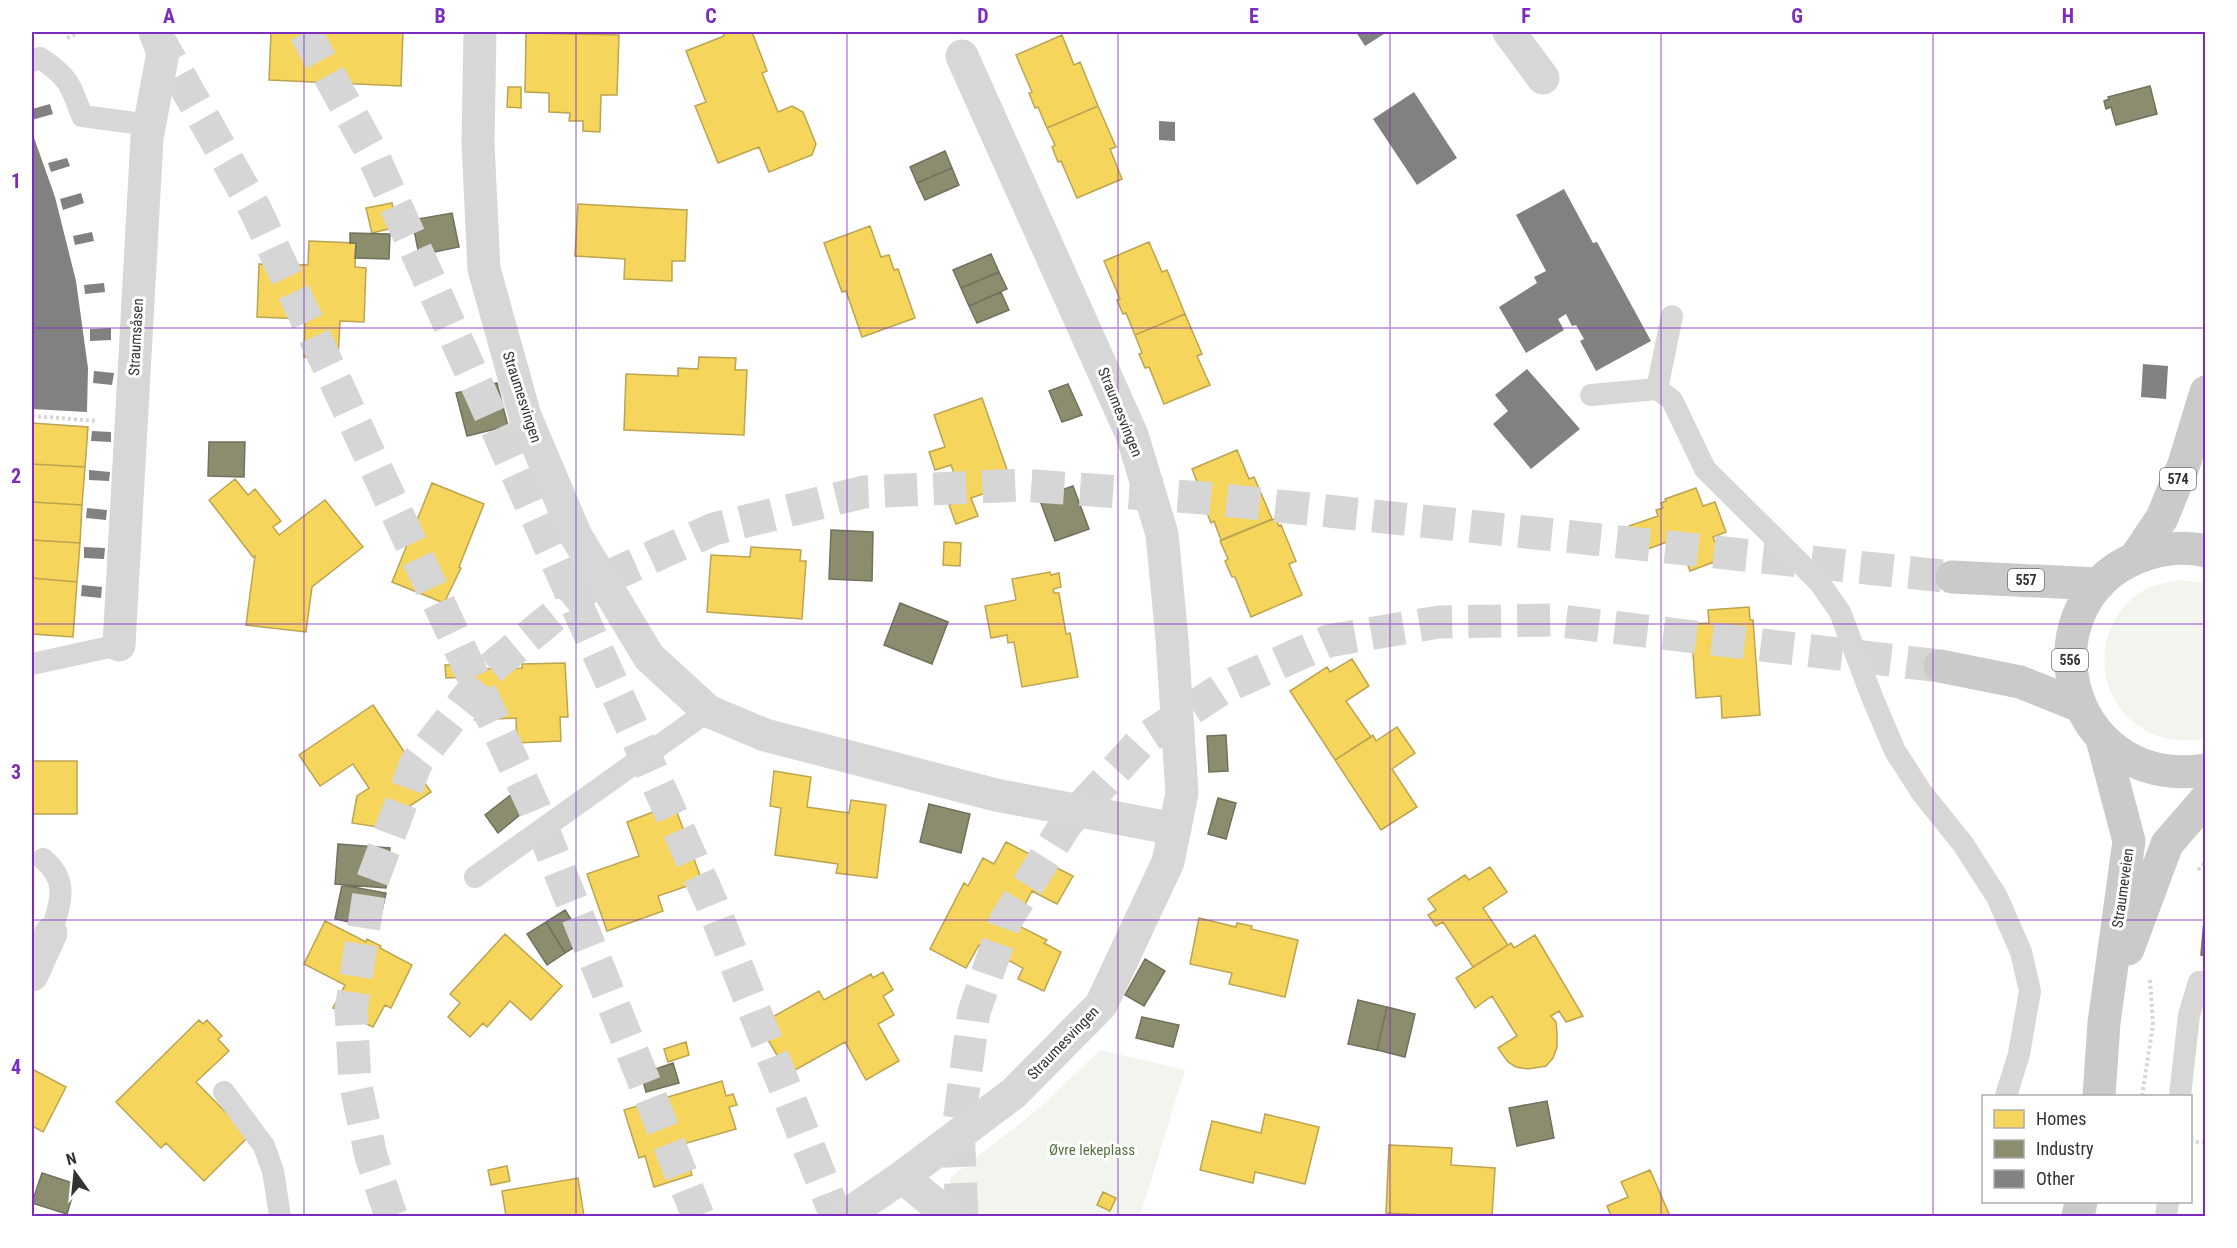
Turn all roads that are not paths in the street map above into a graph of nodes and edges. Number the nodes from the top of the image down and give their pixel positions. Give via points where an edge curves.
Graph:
1 (155, 32) edge
2 (480, 32) edge
3 (1509, 32) edge
4 (962, 56) dead end
5 (32, 61) edge
6 (1543, 78) dead end
7 (150, 125) junction
8 (1672, 316) dead end
9 (1658, 389) junction
10 (2205, 392) edge
11 (1591, 395) dead end
12 (2205, 550) edge
13 (2135, 558) junction
14 (1952, 577) tunnel mouth
15 (2099, 584) junction
16 (119, 645) joint
17 (32, 664) edge
18 (1940, 666) tunnel mouth
19 (2080, 706) junction
20 (708, 711) junction
21 (2102, 739) junction
22 (2205, 770) edge
23 (2205, 799) edge
24 (1175, 829) junction
25 (43, 859) dead end
26 (475, 877) dead end
27 (51, 933) joint
28 (32, 975) edge
29 (2205, 982) edge
30 (2107, 1004) junction
31 (224, 1092) dead end
32 (2006, 1095) edge
33 (2098, 1095) edge
34 (2180, 1095) edge
35 (902, 1177) junction
36 (280, 1216) edge
37 (845, 1216) edge
38 (950, 1216) edge

1 - 7 street, Straumsåsen via 163,53
2 - 20 street, Straumesvingen via 478,143 484,269 525,416 576,536 649,657
3 - 6 street
4 - 24 street, Straumesvingen via 1132,435 1162,534 1182,793
5 - 7 lane via 40,58 58,70 72,87 82,116
7 - 16 street, Straumsåsen
8 - 9 lane
9 - 11 lane
9 - 32 lane via 1672,400 1705,469 1819,582 1839,612 1895,751 1997,897 2021,952 2030,991 2019,1054
10 - 13 main road, 574 via 2184,464 2162,518
12 - 13 main road, 556 via 2164,549
13 - 15 main road, 556
14 - 15 main road, 557
15 - 19 main road, 556 via 2074,630 2070,655 2072,682
16 - 17 lane
18 - 19 main road via 2020,682
19 - 21 main road, 556
20 - 24 street, Straumesvingen via 765,735 996,795
20 - 26 lane
21 - 22 main road, 556 via 2142,765 2165,771
21 - 30 main road, Straumeveien / 556 via 2129,841
23 - 30 main road, Straumeveien / 556 via 2167,844
24 - 35 street, Straumesvingen via 1168,862 1101,1005 1014,1094
25 - 27 lane via 58,875 61,890
27 - 28 street
29 - 34 lane via 2199,982 2189,1015
30 - 33 main road, Straumeveien / 556
31 - 36 lane via 264,1146 273,1171
35 - 37 street, Straumesvingen
35 - 38 street

